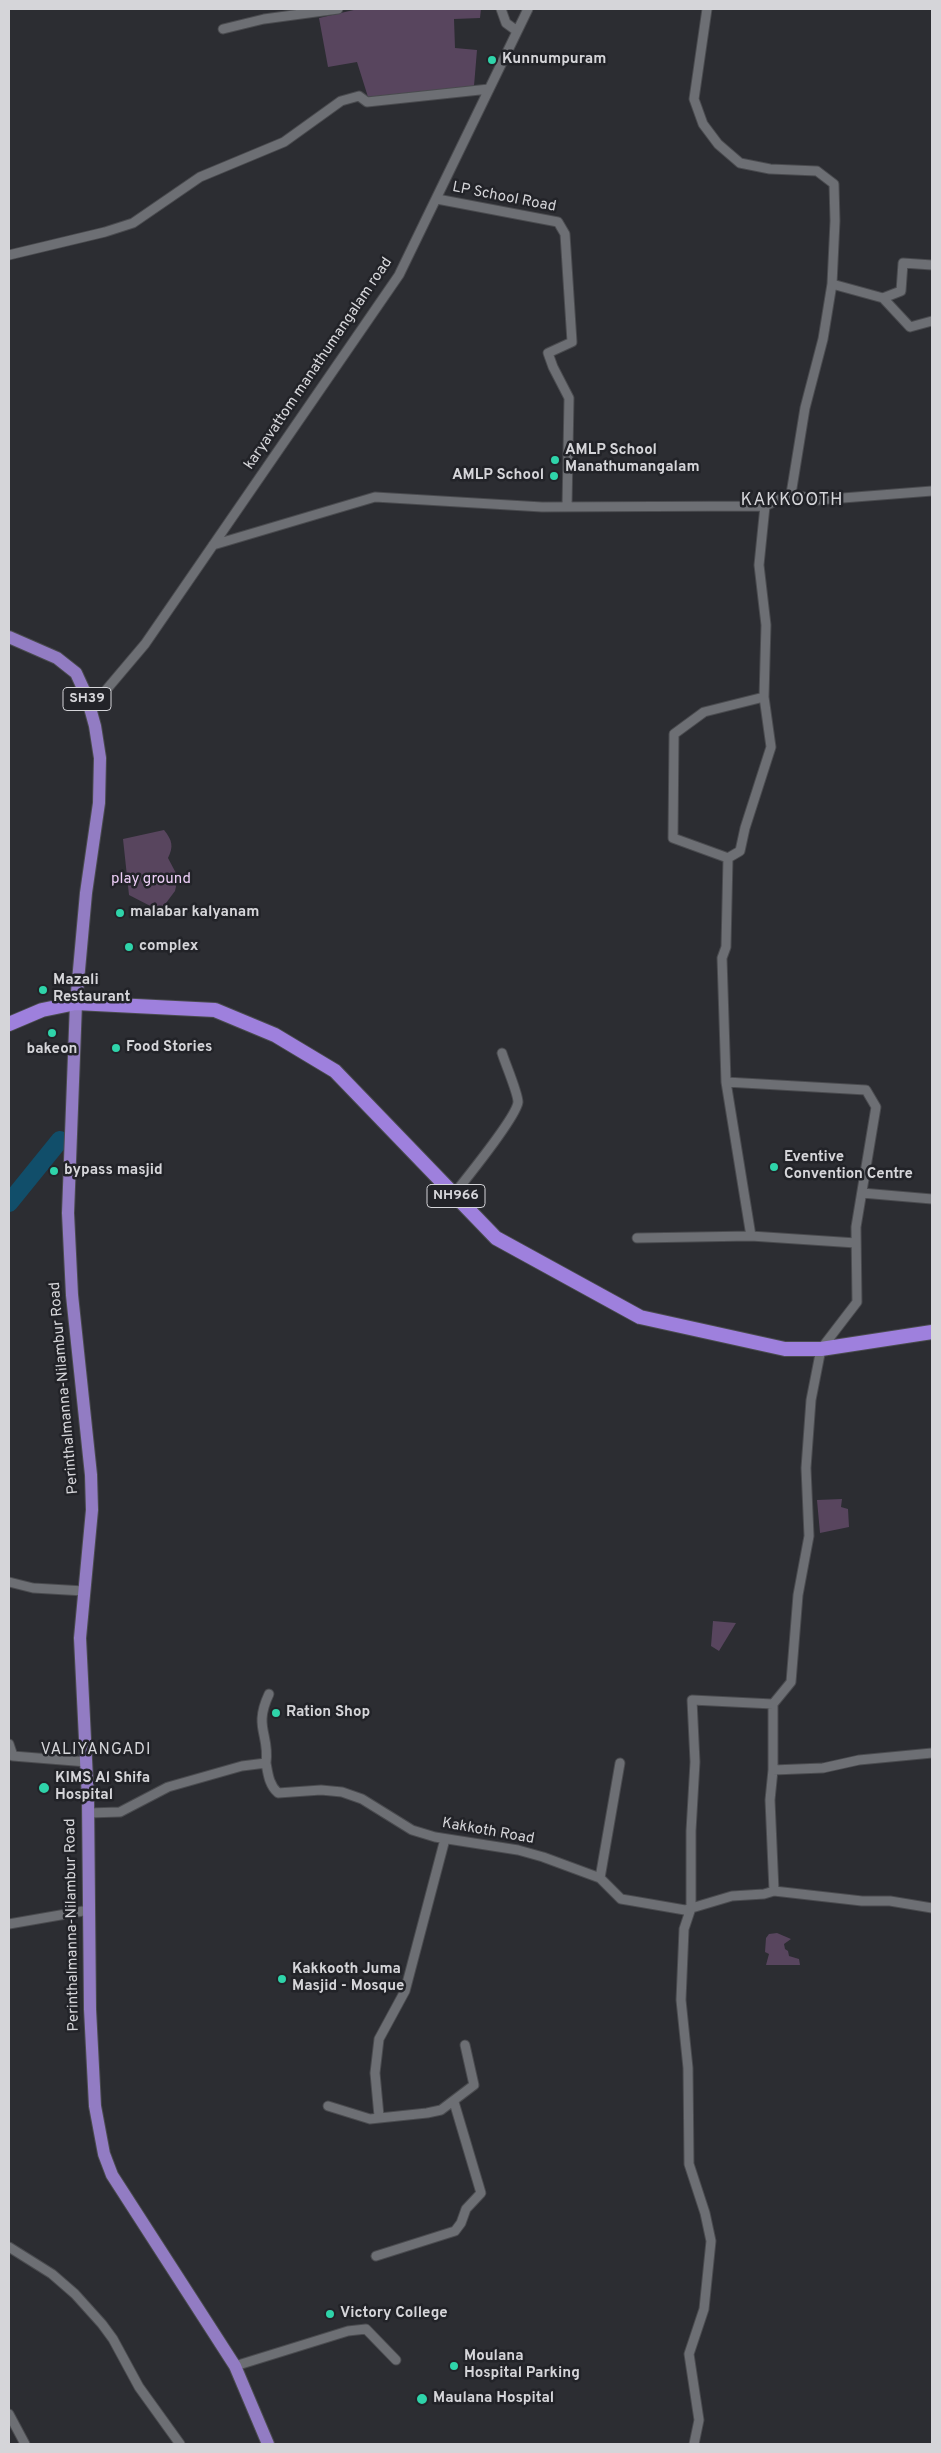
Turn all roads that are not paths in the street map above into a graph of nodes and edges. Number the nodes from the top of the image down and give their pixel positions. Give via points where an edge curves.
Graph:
1 (338, 9) edge
2 (501, 9) edge
3 (528, 9) edge
4 (707, 9) edge
5 (223, 29) dead end
6 (517, 30) junction
7 (490, 90) junction
8 (437, 199) junction
9 (9, 255) edge
10 (932, 265) edge
11 (832, 284) junction
12 (883, 298) junction
13 (932, 321) edge
14 (932, 491) edge
15 (791, 494) junction
16 (764, 506) junction
17 (567, 507) junction
18 (213, 545) junction
19 (9, 637) edge
20 (764, 697) junction
21 (90, 708) junction
22 (728, 858) junction
23 (76, 1003) junction
24 (9, 1024) edge
25 (502, 1054) dead end
26 (726, 1082) junction
27 (862, 1193) junction
28 (454, 1194) junction
29 (932, 1199) edge
30 (751, 1236) junction
31 (637, 1238) dead end
32 (856, 1243) junction
33 (932, 1332) edge
34 (821, 1349) junction
35 (9, 1582) edge
36 (84, 1591) junction
37 (269, 1694) dead end
38 (773, 1704) junction
39 (9, 1744) edge
40 (932, 1753) edge
41 (87, 1762) junction
42 (266, 1763) junction
43 (620, 1763) dead end
44 (773, 1770) junction
45 (88, 1813) junction
46 (444, 1839) junction
47 (600, 1878) junction
48 (774, 1891) junction
49 (691, 1908) junction
50 (932, 1908) edge
51 (89, 1910) junction
52 (9, 1924) edge
53 (465, 2045) dead end
54 (454, 2102) junction
55 (328, 2106) dead end
56 (379, 2116) junction
57 (9, 2247) edge
58 (376, 2256) dead end
59 (396, 2360) dead end
60 (235, 2366) junction
61 (9, 2414) edge
62 (25, 2444) edge
63 (180, 2444) edge
64 (268, 2444) edge
65 (694, 2444) edge

1 - 5 street via 264,19
2 - 6 street via 506,23
3 - 6 street, karyavattom manathumangalam road
4 - 11 street via 694,99 703,124 718,144 740,163 770,169 817,171 834,184 836,221
6 - 7 street, karyavattom manathumangalam road
7 - 8 street, karyavattom manathumangalam road
7 - 9 street via 367,102 359,96 341,101 284,142 200,177 133,223
8 - 17 street, LP School Road via 558,222 566,234 572,342 548,353 569,398
8 - 18 street, karyavattom manathumangalam road via 399,275
10 - 12 street via 904,263 902,291
11 - 12 street
11 - 15 street via 823,339 805,408
12 - 13 street via 910,326
14 - 15 street via 817,500
15 - 16 street
16 - 17 street
16 - 20 street via 759,565 766,625
17 - 18 street via 375,497
18 - 21 street, karyavattom manathumangalam road via 145,644
19 - 21 main road, SH39 via 57,658 76,673
20 - 22 street via 771,747 740,850
20 - 22 street via 704,712 674,734 674,838
21 - 23 main road, SH39 via 100,758 99,802 86,893
22 - 26 street via 726,947 722,958
23 - 24 highway, NH966 via 42,1010
23 - 28 highway, NH966 via 215,1010 275,1035 335,1072
23 - 36 main road, Perinthalmanna-Nilambur Road via 68,1213 72,1295 91,1475 92,1510
25 - 28 street via 518,1101 510,1121
26 - 27 street via 866,1090 876,1107
26 - 30 street
27 - 29 street
27 - 32 street
28 - 34 highway, NH966 via 496,1238 640,1317 785,1349
30 - 31 street
30 - 32 street
32 - 34 street via 857,1302
33 - 34 highway, NH966
34 - 38 street via 811,1400 806,1468 810,1536 798,1595 791,1682
35 - 36 street via 33,1588
36 - 41 main road, Perinthalmanna-Nilambur Road via 80,1638 81,1700
37 - 42 street, Kakkoth Road via 261,1716
38 - 44 street
38 - 49 street via 692,1700 695,1762
39 - 41 street via 13,1756
40 - 44 street via 859,1760 823,1768
41 - 45 main road, Perinthalmanna-Nilambur Road
42 - 45 street via 242,1766 168,1787 120,1812
42 - 46 street, Kakkoth Road via 269,1780 278,1793 342,1792 362,1799 412,1830
43 - 47 street
44 - 48 street via 770,1800
45 - 51 main road, Perinthalmanna-Nilambur Road
46 - 47 street, Kakkoth Road via 518,1850
46 - 56 street via 405,1991 379,2038 375,2073
47 - 49 street, Kakkoth Road via 621,1899 685,1910
48 - 49 street, Kakkoth Road via 732,1896
48 - 50 street, Kakkoth Road
49 - 65 street via 684,1929 681,2000 688,2068 689,2164 711,2241 704,2309 689,2354 698,2420
51 - 52 street
51 - 60 main road, Perinthalmanna-Nilambur Road via 95,2106 106,2160 112,2175
53 - 54 street via 474,2085
54 - 56 street via 441,2110 427,2113
54 - 58 street via 481,2193 466,2209 462,2223 455,2231
55 - 56 street via 370,2119
57 - 63 street via 52,2274 102,2324
59 - 60 street via 366,2329 348,2331
60 - 64 main road, Perinthalmanna-Nilambur Road
61 - 62 street

